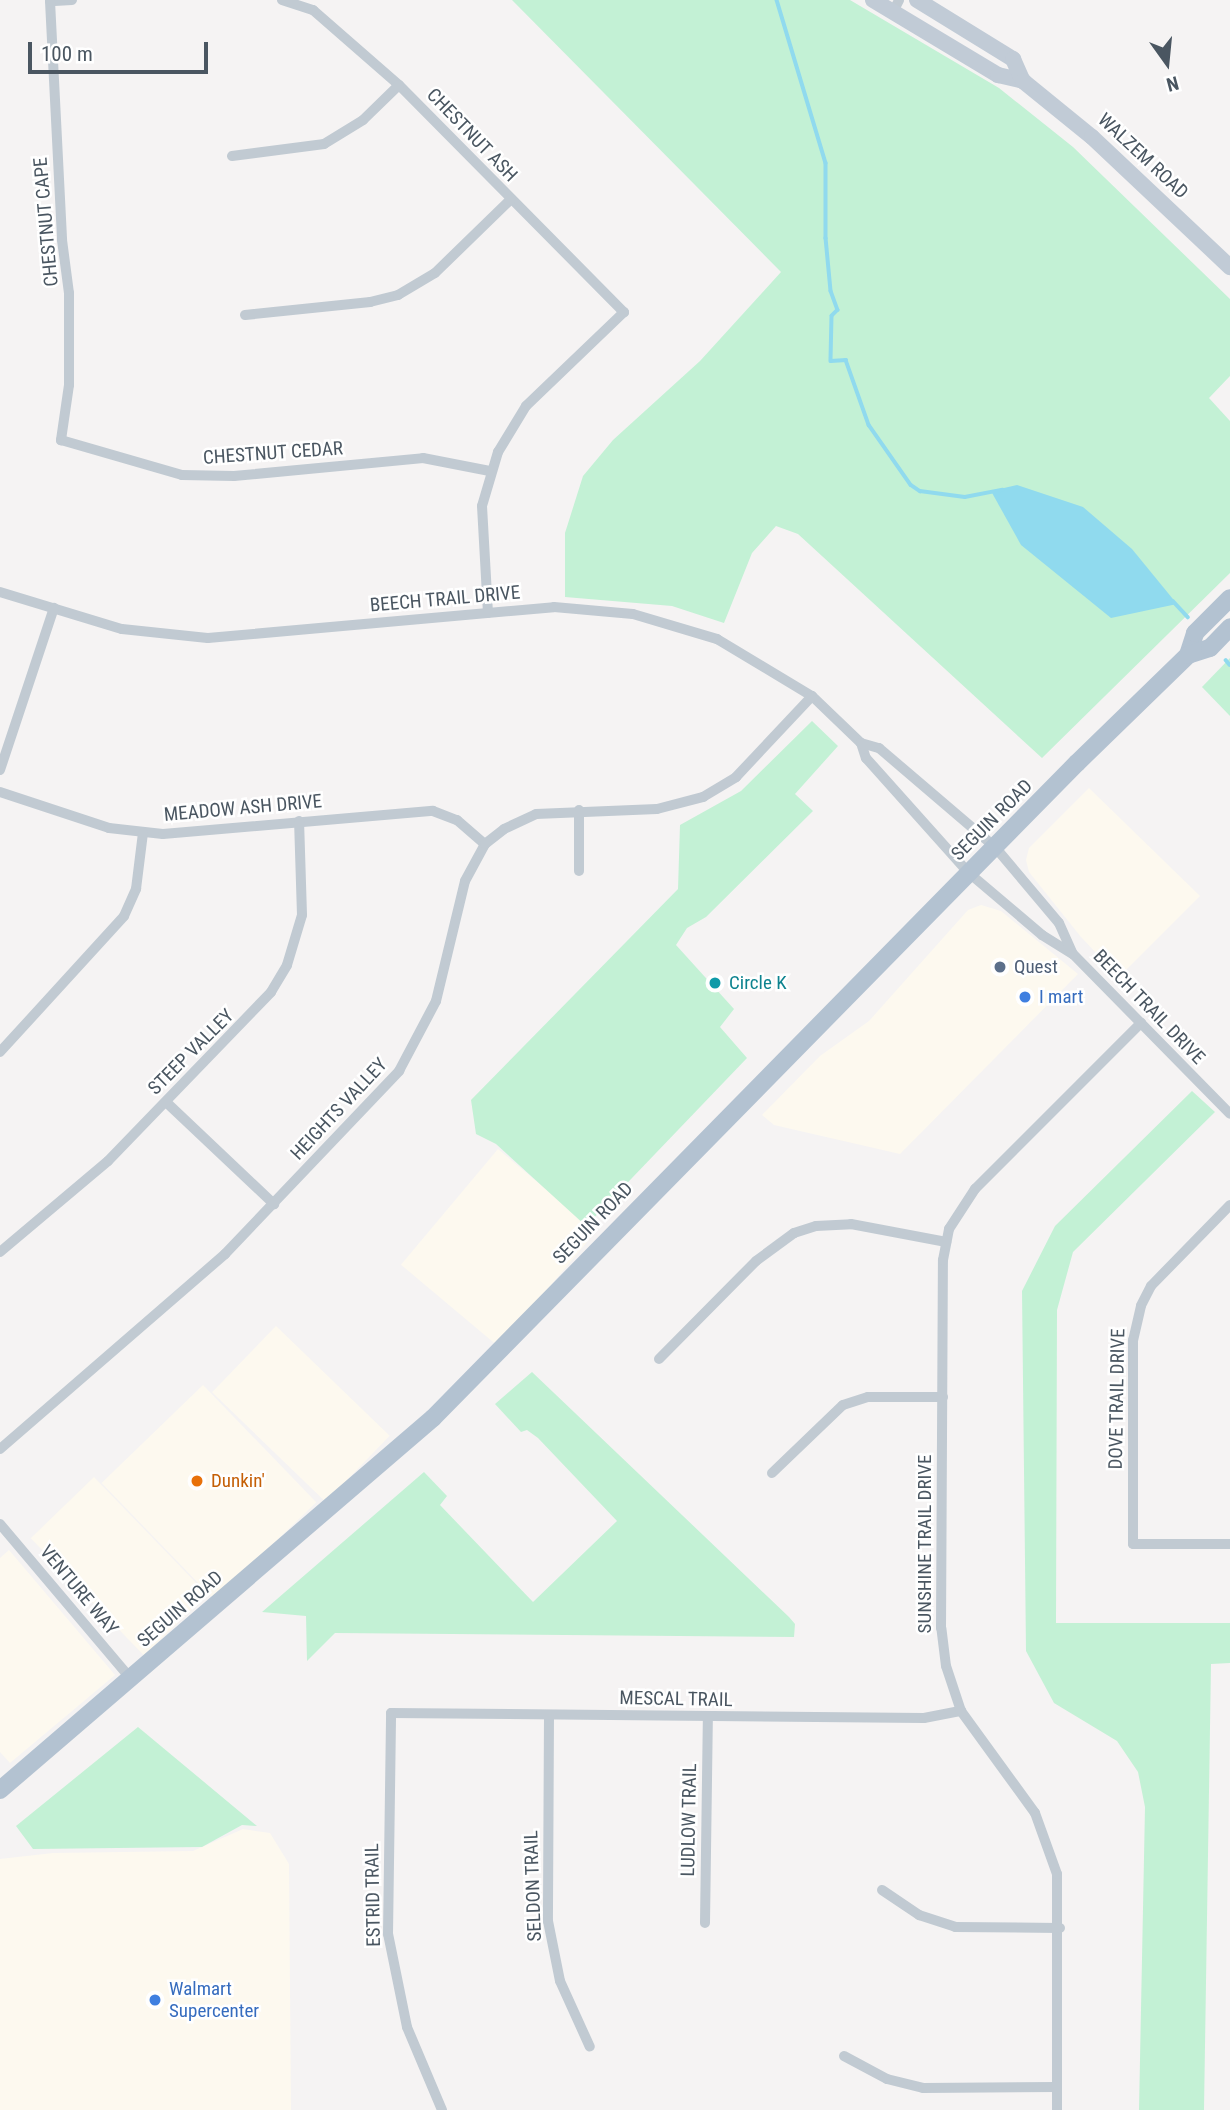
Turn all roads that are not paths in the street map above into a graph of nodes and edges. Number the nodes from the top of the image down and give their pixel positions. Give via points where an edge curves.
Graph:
1 (72, 0) edge
2 (282, 0) edge
3 (873, 0) edge
4 (917, 0) edge
5 (50, 1) edge
6 (896, 5) edge
7 (1023, 81) junction
8 (399, 85) junction
9 (232, 156) dead end
10 (510, 199) junction
11 (1230, 268) edge
12 (246, 315) dead end
13 (61, 440) joint
14 (490, 471) junction
15 (0, 592) edge
16 (1230, 598) edge
17 (54, 608) junction
18 (488, 613) junction
19 (1230, 627) edge
20 (1188, 655) junction
21 (812, 696) junction
22 (861, 743) junction
23 (0, 770) edge
24 (0, 792) edge
25 (579, 810) junction
26 (299, 821) junction
27 (144, 833) junction
28 (485, 844) junction
29 (995, 847) junction
30 (579, 871) dead end
31 (969, 873) junction
32 (1073, 954) junction
33 (1141, 1023) junction
34 (0, 1052) edge
35 (166, 1102) junction
36 (1230, 1114) edge
37 (274, 1204) junction
38 (1230, 1205) edge
39 (946, 1242) junction
40 (0, 1252) edge
41 (659, 1359) dead end
42 (943, 1397) junction
43 (0, 1449) edge
44 (772, 1473) dead end
45 (0, 1524) edge
46 (1230, 1544) edge
47 (131, 1679) junction
48 (961, 1712) junction
49 (391, 1713) joint
50 (549, 1715) junction
51 (708, 1717) junction
52 (0, 1790) edge
53 (882, 1890) dead end
54 (705, 1923) dead end
55 (1060, 1928) junction
56 (590, 2047) dead end
57 (844, 2056) dead end
58 (1057, 2087) junction
59 (442, 2110) edge
60 (1057, 2110) edge

1 - 5 street
2 - 8 street, CHESTNUT ASH via 313,10
3 - 6 street, WALZEM ROAD
4 - 7 street, WALZEM ROAD via 1013,59
5 - 13 street, CHESTNUT CAPE via 62,240 69,293 69,385
6 - 7 street, WALZEM ROAD via 998,75
7 - 11 street, WALZEM ROAD via 1092,137
8 - 9 street via 363,120 324,144
8 - 10 street, CHESTNUT ASH
10 - 12 street via 440,269 404,292 370,302
10 - 14 street, CHESTNUT ASH via 624,312 526,406
13 - 14 street, CHESTNUT CEDAR via 182,475 234,476 423,458
14 - 18 street via 481,526
15 - 17 street, BEECH TRAIL DRIVE
16 - 20 main road, SEGUIN ROAD via 1195,634
17 - 18 street, BEECH TRAIL DRIVE via 122,629 208,638
17 - 23 street
18 - 21 street, BEECH TRAIL DRIVE via 554,607 634,614 717,639
19 - 20 main road, SEGUIN ROAD via 1210,648
20 - 29 main road, SEGUIN ROAD
21 - 22 street, BEECH TRAIL DRIVE
21 - 25 street, HEIGHTS VALLEY via 736,777 703,797 657,809
22 - 29 street, BEECH TRAIL DRIVE via 879,748
22 - 31 street, BEECH TRAIL DRIVE via 866,758
24 - 27 street, MEADOW ASH DRIVE via 82,821
25 - 28 street, HEIGHTS VALLEY via 526,818
25 - 30 street
26 - 27 street, MEADOW ASH DRIVE
26 - 28 street, MEADOW ASH DRIVE via 433,811 457,820
26 - 35 street, STEEP VALLEY via 304,893 298,939 287,965 254,1013
27 - 34 street via 136,889 124,916
28 - 37 street, HEIGHTS VALLEY via 465,881 446,973 411,1054 374,1102
29 - 31 main road, SEGUIN ROAD
29 - 32 street, BEECH TRAIL DRIVE via 1059,923
31 - 32 street, BEECH TRAIL DRIVE via 1042,935
31 - 47 main road, SEGUIN ROAD via 433,1418
32 - 33 street, BEECH TRAIL DRIVE
33 - 36 street, BEECH TRAIL DRIVE
33 - 39 street, SUNSHINE TRAIL DRIVE via 975,1189 960,1207
35 - 37 street
35 - 40 street, STEEP VALLEY via 108,1161
37 - 43 street, HEIGHTS VALLEY via 199,1279
38 - 46 street, DOVE TRAIL DRIVE via 1151,1286 1134,1328 1133,1544
39 - 41 street via 851,1224 794,1233 756,1261
39 - 42 street, SUNSHINE TRAIL DRIVE
42 - 44 street via 869,1397 842,1405
42 - 48 street, SUNSHINE TRAIL DRIVE via 941,1628 946,1666
45 - 47 street, VENTURE WAY
47 - 52 main road, SEGUIN ROAD
48 - 51 street, MESCAL TRAIL via 924,1718
48 - 55 street, SUNSHINE TRAIL DRIVE via 1024,1795 1044,1832 1057,1874
49 - 50 street, MESCAL TRAIL
49 - 59 street, ESTRID TRAIL via 388,1934 407,2027
50 - 51 street, MESCAL TRAIL
50 - 56 street, SELDON TRAIL via 548,1921 560,1981
51 - 54 street, LUDLOW TRAIL
53 - 55 street via 919,1915 956,1927
55 - 58 street, SUNSHINE TRAIL DRIVE
57 - 58 street via 887,2078 923,2088
58 - 60 street, SUNSHINE TRAIL DRIVE

